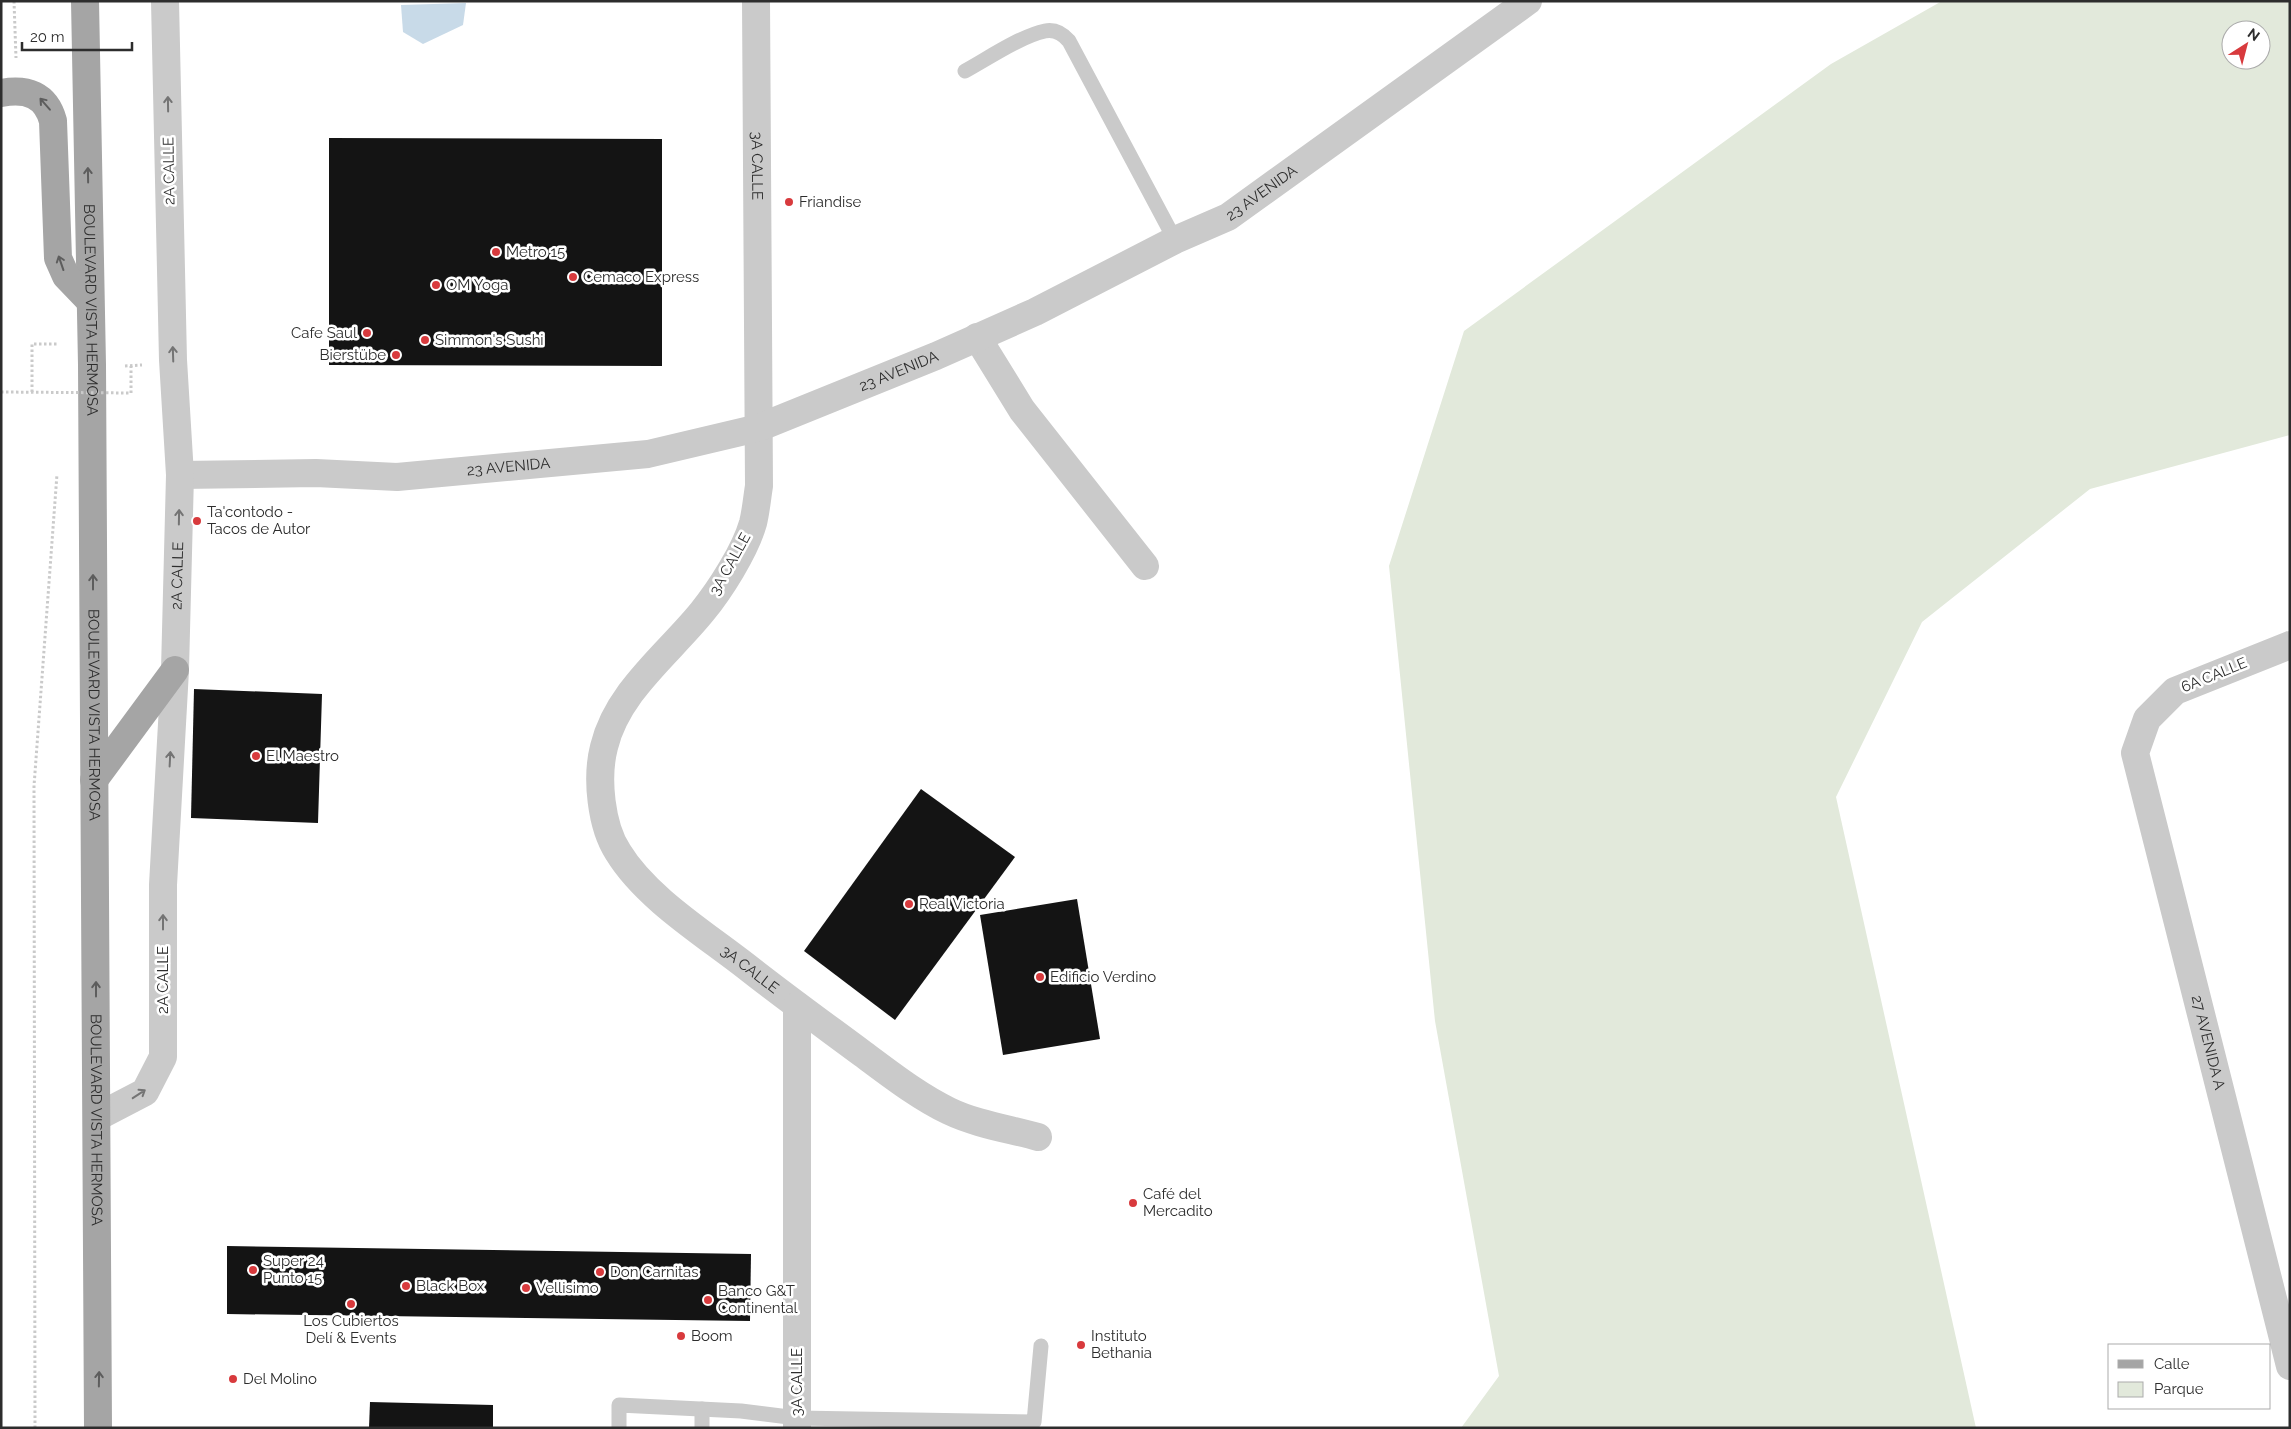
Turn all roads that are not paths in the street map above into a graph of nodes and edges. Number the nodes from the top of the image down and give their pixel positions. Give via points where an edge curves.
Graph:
1 (86, 1) edge
2 (165, 1) edge
3 (756, 1) edge
4 (1528, 1) edge
5 (965, 71) dead end
6 (9, 92) edge
7 (1176, 240) junction
8 (90, 301) junction
9 (977, 337) junction
10 (758, 428) junction
11 (180, 475) junction
12 (1145, 566) dead end
13 (2290, 645) edge
14 (175, 670) junction
15 (2147, 719) joint
16 (94, 780) junction
17 (797, 1006) junction
18 (97, 1117) junction
19 (1038, 1137) dead end
20 (1041, 1346) dead end
21 (2290, 1366) edge
22 (702, 1409) junction
23 (797, 1423) edge
24 (98, 1428) edge
25 (618, 1428) edge
26 (702, 1428) edge

8 -> 1 main road, BOULEVARD VISTA HERMOSA
11 -> 2 street, 2A CALLE via 173,360
3 - 10 street, 3A CALLE
4 - 7 street, 23 AVENIDA via 1228,217
5 - 7 lane via 1046,30 1061,33 1069,40
8 -> 6 main road via 66,276 58,258 50,110 38,96
7 - 9 street, 23 AVENIDA via 1035,312
16 -> 8 main road, BOULEVARD VISTA HERMOSA
9 - 10 street, 23 AVENIDA
9 - 12 street via 1022,410
10 - 11 street, 23 AVENIDA via 648,454 396,477 316,473
10 - 17 street, 3A CALLE via 759,486 752,524 738,558 703,612 653,666 612,725 600,772 601,798 617,851 634,874 687,921
14 -> 11 street, 2A CALLE
13 - 15 street, 6A CALLE via 2175,692
14 - 16 main road
18 -> 14 street, 2A CALLE via 145,1092 163,1057 163,885
15 - 21 street, 27 AVENIDA A via 2135,753
18 -> 16 main road, BOULEVARD VISTA HERMOSA
17 - 19 street, 3A CALLE via 906,1086 950,1112
17 - 23 street, 3A CALLE
24 -> 18 main road, BOULEVARD VISTA HERMOSA
20 - 23 lane via 1034,1422
22 - 23 lane
22 - 25 lane via 619,1405
22 - 26 lane

